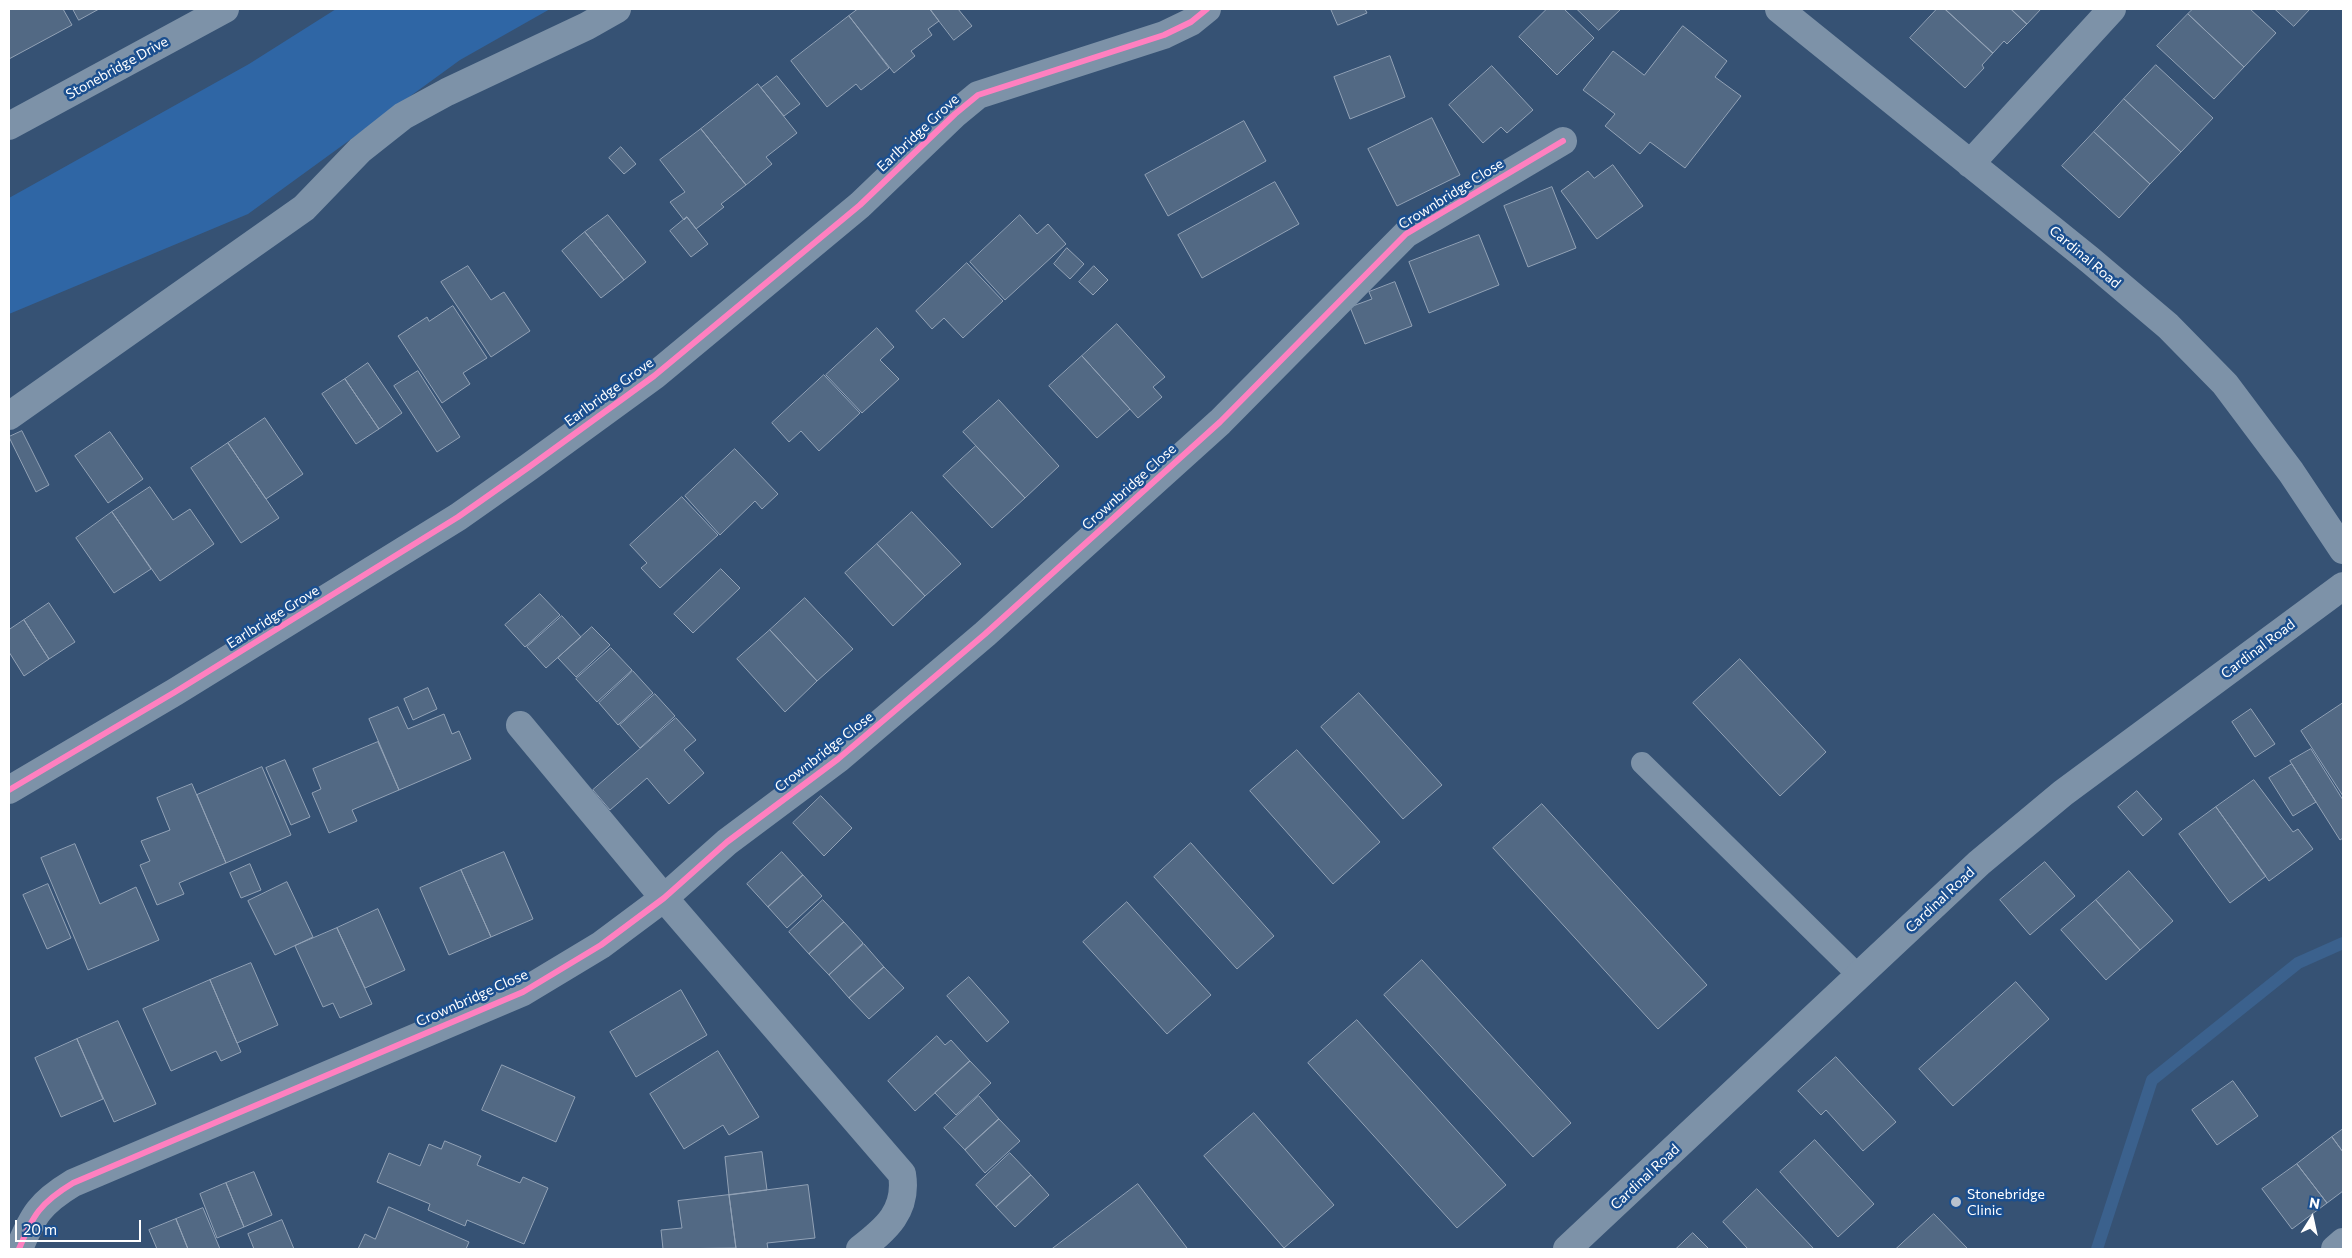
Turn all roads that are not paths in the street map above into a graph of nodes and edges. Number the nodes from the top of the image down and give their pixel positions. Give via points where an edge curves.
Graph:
1 (225, 9) edge
2 (617, 9) edge
3 (1207, 9) edge
4 (1779, 9) edge
5 (2112, 9) edge
6 (9, 126) edge
7 (1563, 140) dead end
8 (1970, 164) junction
9 (9, 416) edge
10 (2343, 550) edge
11 (2343, 586) edge
12 (520, 725) dead end
13 (1642, 763) dead end
14 (9, 790) edge
15 (664, 898) junction
16 (1859, 976) junction
17 (2343, 1242) edge
18 (19, 1249) edge
19 (860, 1249) edge
20 (1567, 1249) edge
21 (2335, 1249) edge

1 - 6 street, Stonebridge Drive
2 - 9 street via 403,116 360,150 304,208
3 - 14 street, Earlbridge Grove via 1191,22 1164,35 978,95 860,206 654,376 529,467 458,517 175,692
4 - 8 street, Cardinal Road
5 - 8 street
7 - 15 street, Crownbridge Close via 1406,234 1220,422 985,634 838,759 727,842
8 - 10 street, Cardinal Road via 2168,326 2225,384 2292,472
11 - 16 street, Cardinal Road via 2063,793 1979,863
12 - 15 street
13 - 16 lane
15 - 18 street, Crownbridge Close via 601,945 523,992 72,1183 50,1197 32,1218
15 - 19 street via 902,1174 905,1189 892,1221
16 - 20 street, Cardinal Road
17 - 21 street

